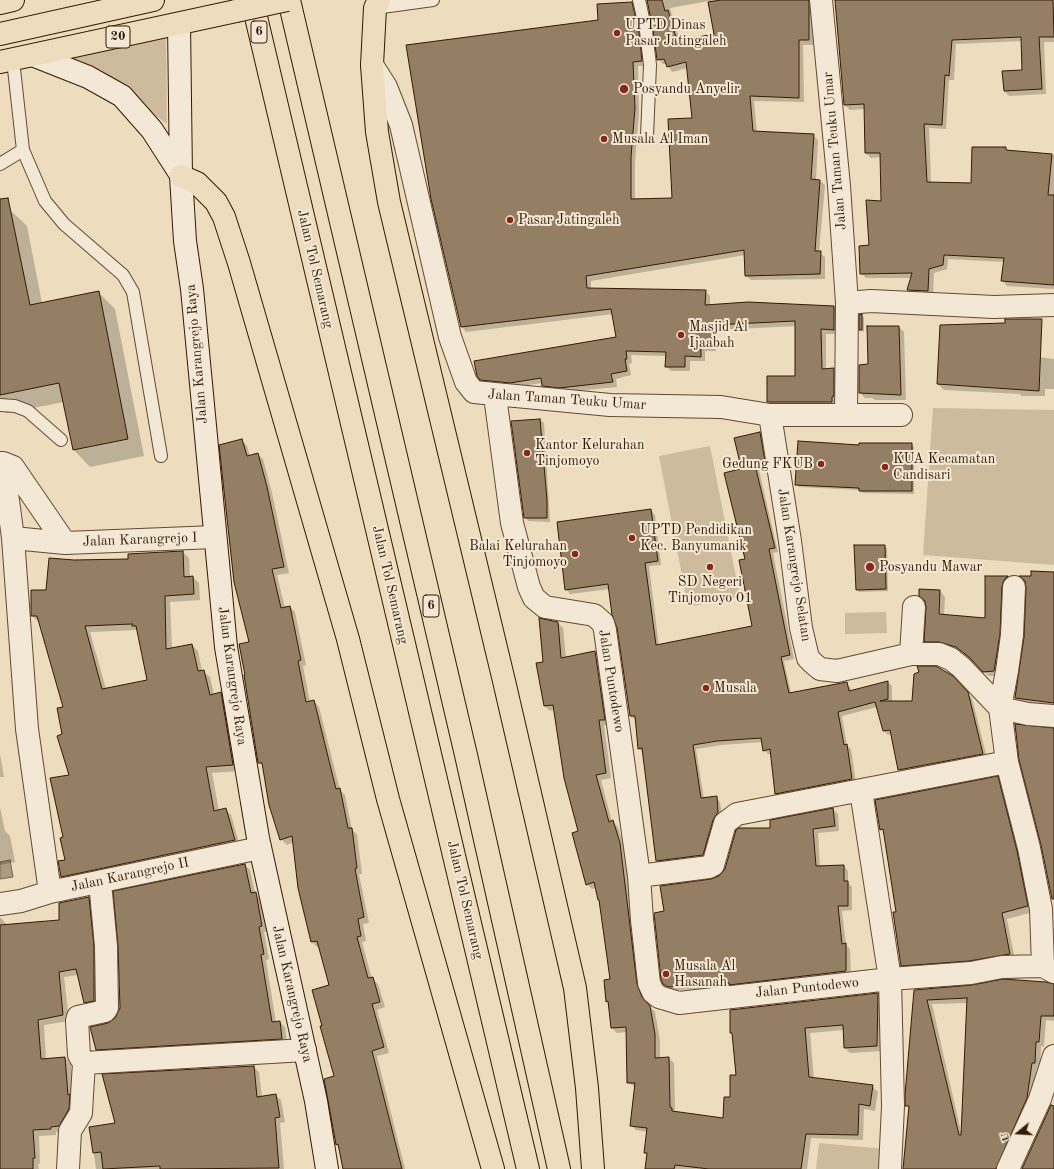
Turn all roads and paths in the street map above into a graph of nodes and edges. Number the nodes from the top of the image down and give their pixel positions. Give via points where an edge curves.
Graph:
1 (13, 0) edge
2 (153, 0) edge
3 (288, 0) edge
4 (433, 0) edge
5 (639, 0) edge
6 (821, 0) edge
7 (0, 3) edge
8 (377, 4) edge
9 (244, 6) edge
10 (179, 24) junction
11 (0, 34) edge
12 (35, 56) junction
13 (6, 61) edge
14 (372, 65) junction
15 (647, 136) dead end
16 (23, 150) junction
17 (0, 164) edge
18 (181, 176) junction
19 (847, 303) junction
20 (1054, 305) edge
21 (495, 396) junction
22 (0, 405) edge
23 (770, 415) junction
24 (846, 415) junction
25 (901, 415) dead end
26 (62, 440) dead end
27 (161, 456) dead end
28 (2, 463) edge
29 (215, 537) junction
30 (13, 538) junction
31 (65, 543) junction
32 (1014, 587) dead end
33 (914, 607) dead end
34 (911, 654) junction
35 (1000, 708) junction
36 (1054, 716) edge
37 (1007, 762) junction
38 (861, 791) junction
39 (260, 848) junction
40 (639, 876) junction
41 (100, 882) junction
42 (50, 892) junction
43 (0, 904) edge
44 (1049, 969) edge
45 (890, 979) junction
46 (305, 1050) junction
47 (1054, 1056) edge
48 (84, 1063) junction
49 (68, 1169) edge
50 (327, 1169) edge
51 (494, 1169) edge
52 (528, 1169) edge
53 (559, 1169) edge
54 (593, 1169) edge
55 (890, 1169) edge
56 (1008, 1169) edge

1 - 7 highway
2 - 11 highway, 20
3 - 9 highway, 20, bridge
3 - 53 highway, 6 via 466,755
4 - 8 lane
5 - 15 lane via 650,64
6 - 19 street, Jalan Taman Teuku Umar via 839,186
8 - 14 highway
9 - 10 highway, 20
9 - 52 highway, Jalan Tol Semarang / 6
10 - 12 highway, 20
10 - 18 street, Jalan Karangrejo Raya
12 - 13 highway, 20
12 - 18 street, Jalan Karangrejo Raya via 88,77 122,96 152,130
13 - 16 lane
14 - 21 street, Jalan Taman Teuku Umar via 386,87 401,125 450,337 466,382 474,392
14 - 54 highway via 377,132 389,202 499,658 575,988 587,1088
16 - 17 lane
16 - 27 lane via 45,201 64,224 123,275 132,292
18 - 29 street, Jalan Karangrejo Raya via 185,241 192,289
18 - 51 highway via 197,183 216,202 224,217 239,263 348,639 388,799
19 - 20 street via 871,301 994,307
19 - 24 street, Jalan Taman Teuku Umar
21 - 23 street, Jalan Taman Teuku Umar via 610,405 721,407
21 - 40 street, Jalan Puntodewo via 512,523 529,588 538,604 594,615 603,623
22 - 26 lane via 15,406 28,411
23 - 24 street, Jalan Taman Teuku Umar
23 - 34 street, Jalan Karangrejo Selatan via 801,628 808,658 820,669 837,671
24 - 25 street
28 - 30 street, Jalan Karangrejo I
28 - 31 street, Jalan Karangrejo I via 13,467
29 - 31 street, Jalan Karangrejo I
29 - 39 street, Jalan Karangrejo Raya via 226,647
30 - 31 street, Jalan Karangrejo I
30 - 42 street via 27,729
32 - 35 street via 1012,635
33 - 34 street
34 - 35 street, Jalan Karangrejo Selatan via 939,654 951,659
35 - 36 street
35 - 37 street
37 - 38 street
37 - 44 street via 1029,848
38 - 40 street via 737,814 725,823 715,860 709,867
38 - 45 street
39 - 41 street, Jalan Karangrejo II
39 - 46 street, Jalan Karangrejo Raya
40 - 45 street, Jalan Puntodewo via 649,983 659,997 679,1003
41 - 42 street, Jalan Karangrejo II
41 - 48 street via 106,946 107,1008 105,1011 78,1018 79,1055
42 - 43 street, Jalan Karangrejo II
44 - 45 street, Jalan Puntodewo via 1002,967 970,973
45 - 55 street via 893,1106
46 - 48 street
46 - 50 street, Jalan Karangrejo Raya
47 - 56 street via 1040,1099
48 - 49 street via 81,1113 70,1131

